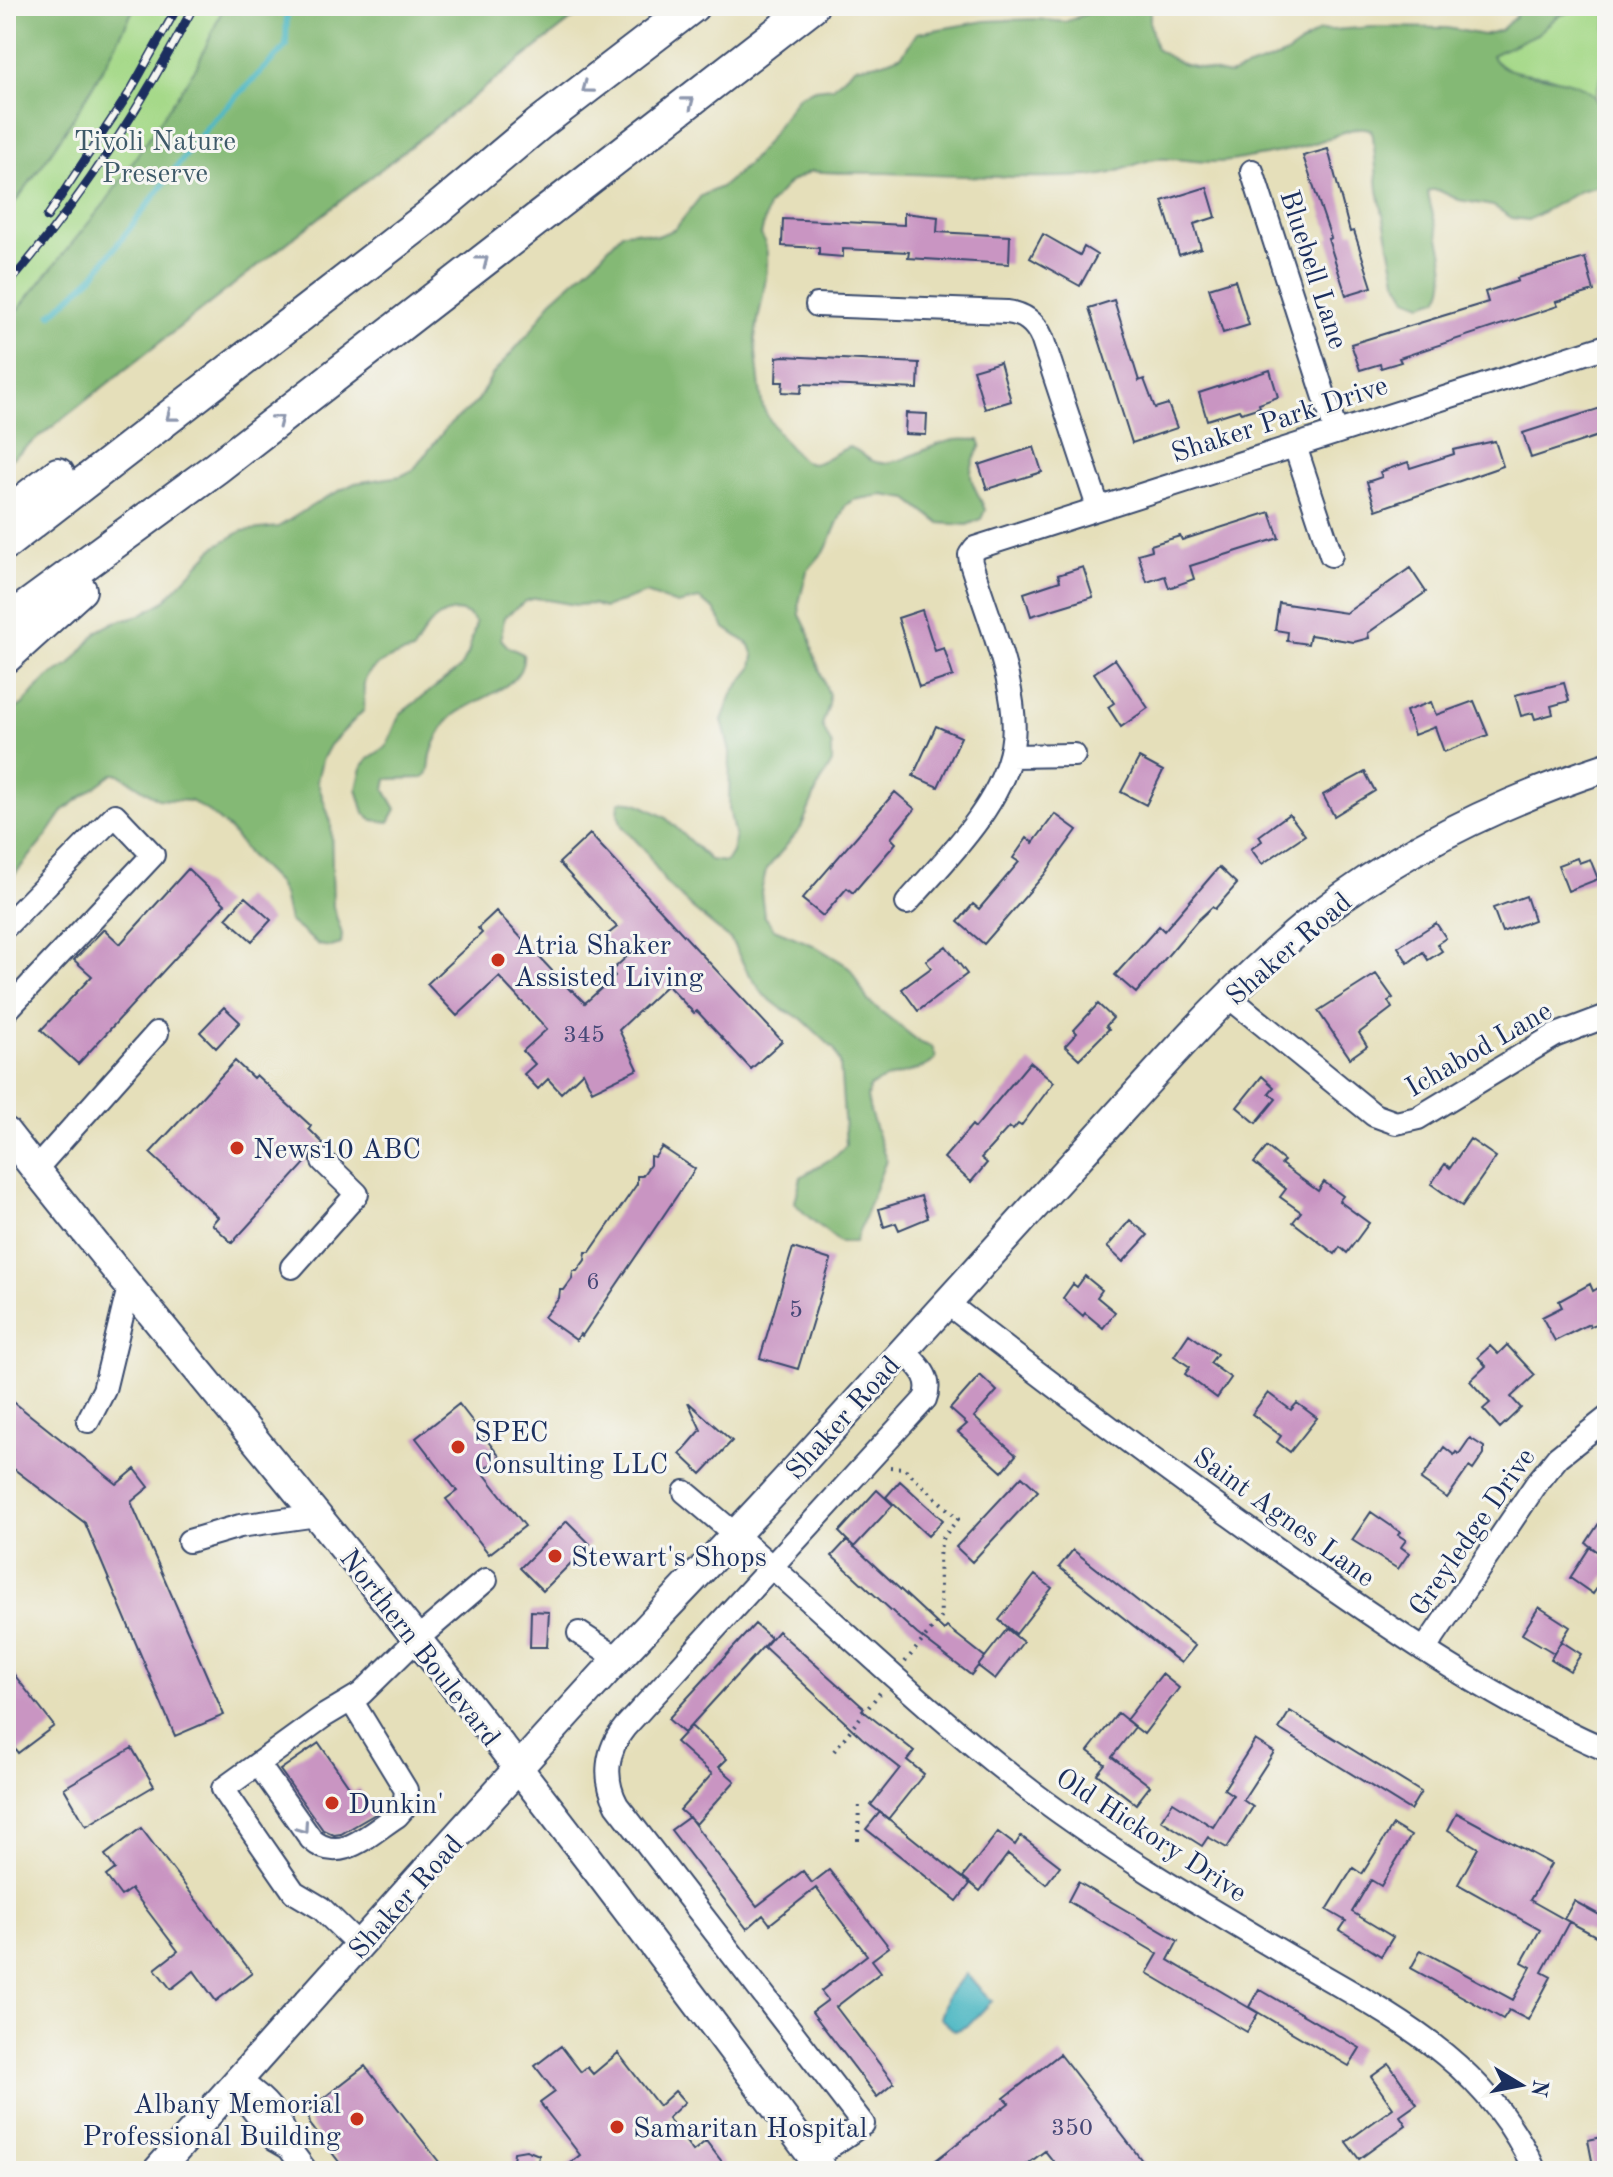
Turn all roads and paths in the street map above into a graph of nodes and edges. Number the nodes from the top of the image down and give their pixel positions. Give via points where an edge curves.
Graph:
1 (693, 6) edge
2 (812, 6) edge
3 (539, 124) junction
4 (1252, 171) dead end
5 (817, 305) dead end
6 (1607, 346) edge
7 (1336, 432) junction
8 (1295, 446) junction
9 (216, 468) junction
10 (1098, 507) junction
11 (6, 514) edge
12 (6, 543) edge
13 (1331, 555) dead end
14 (6, 622) edge
15 (6, 657) edge
16 (1074, 755) dead end
17 (1010, 756) junction
18 (1607, 767) edge
19 (907, 903) dead end
20 (6, 926) edge
21 (1229, 997) junction
22 (6, 1011) edge
23 (1607, 1016) edge
24 (157, 1033) dead end
25 (6, 1132) edge
26 (323, 1161) dead end
27 (35, 1170) junction
28 (292, 1267) dead end
29 (129, 1287) junction
30 (947, 1303) junction
31 (903, 1350) junction
32 (1607, 1418) edge
33 (88, 1421) dead end
34 (878, 1466) dead end
35 (685, 1492) dead end
36 (317, 1515) junction
37 (736, 1534) junction
38 (189, 1541) dead end
39 (773, 1566) junction
40 (486, 1580) dead end
41 (579, 1633) dead end
42 (417, 1639) junction
43 (1424, 1650) junction
44 (619, 1659) junction
45 (893, 1677) junction
46 (351, 1700) junction
47 (1607, 1750) edge
48 (834, 1751) dead end
49 (258, 1764) junction
50 (518, 1771) junction
51 (859, 1800) dead end
52 (858, 1840) dead end
53 (360, 1946) junction
54 (238, 2080) junction
55 (818, 2164) edge
56 (157, 2171) edge
57 (306, 2171) edge
58 (1535, 2171) edge

1 -> 3 highway
9 -> 2 highway
3 - 11 highway via 413,202
3 -> 12 highway via 428,217
4 - 7 street, Bluebell Lane
5 - 10 street via 1026,317 1042,338
6 - 7 street, Shaker Park Drive
7 - 8 street, Shaker Park Drive
8 - 10 street, Shaker Park Drive
8 - 13 street
9 - 14 highway
9 - 15 highway
10 - 17 street, Shaker Park Drive via 971,552 1010,694
16 - 17 street
17 - 19 street via 975,822
18 - 21 main road, Shaker Road via 1512,802 1418,848 1321,913
20 - 22 street via 115,815 153,855
21 - 23 street, Ichabod Lane via 1374,1115 1396,1123 1418,1118 1554,1036
21 - 30 main road, Shaker Road
24 - 27 street
25 - 27 main road, Northern Boulevard
26 - 28 street via 357,1194
27 - 29 main road, Northern Boulevard
29 - 33 street via 104,1390
29 - 36 main road, Northern Boulevard
30 - 31 main road, Shaker Road
30 - 43 street, Saint Agnes Lane via 1220,1508
31 - 37 main road, Shaker Road
31 - 39 street via 926,1376 925,1399
32 - 43 street, Greyledge Drive via 1542,1476
34 - 45 path via 904,1468 958,1519 940,1547 941,1618
35 - 37 street, Old Hickory Drive
36 - 38 street via 240,1526
36 - 42 main road, Northern Boulevard
37 - 39 street, Old Hickory Drive
37 - 44 main road, Shaker Road
39 - 45 street, Old Hickory Drive
39 - 55 street via 620,1733 608,1776 622,1811 863,2124
40 - 42 street
41 - 44 street
42 - 46 street
42 - 50 main road, Northern Boulevard
43 - 47 street, Saint Agnes Lane via 1532,1715
44 - 50 main road, Shaker Road
45 - 48 path
45 - 58 street, Old Hickory Drive via 963,1738 1096,1838 1431,2041 1464,2068 1497,2107
46 - 49 street
49 -> 46 street via 321,1848 343,1850 397,1816 406,1790
49 - 53 street via 223,1789 294,1892 321,1908
50 - 53 main road, Shaker Road
50 - 55 main road, Northern Boulevard
51 - 52 path
53 - 54 main road, Shaker Road
54 - 56 main road, Shaker Road
54 - 57 street via 261,2095

